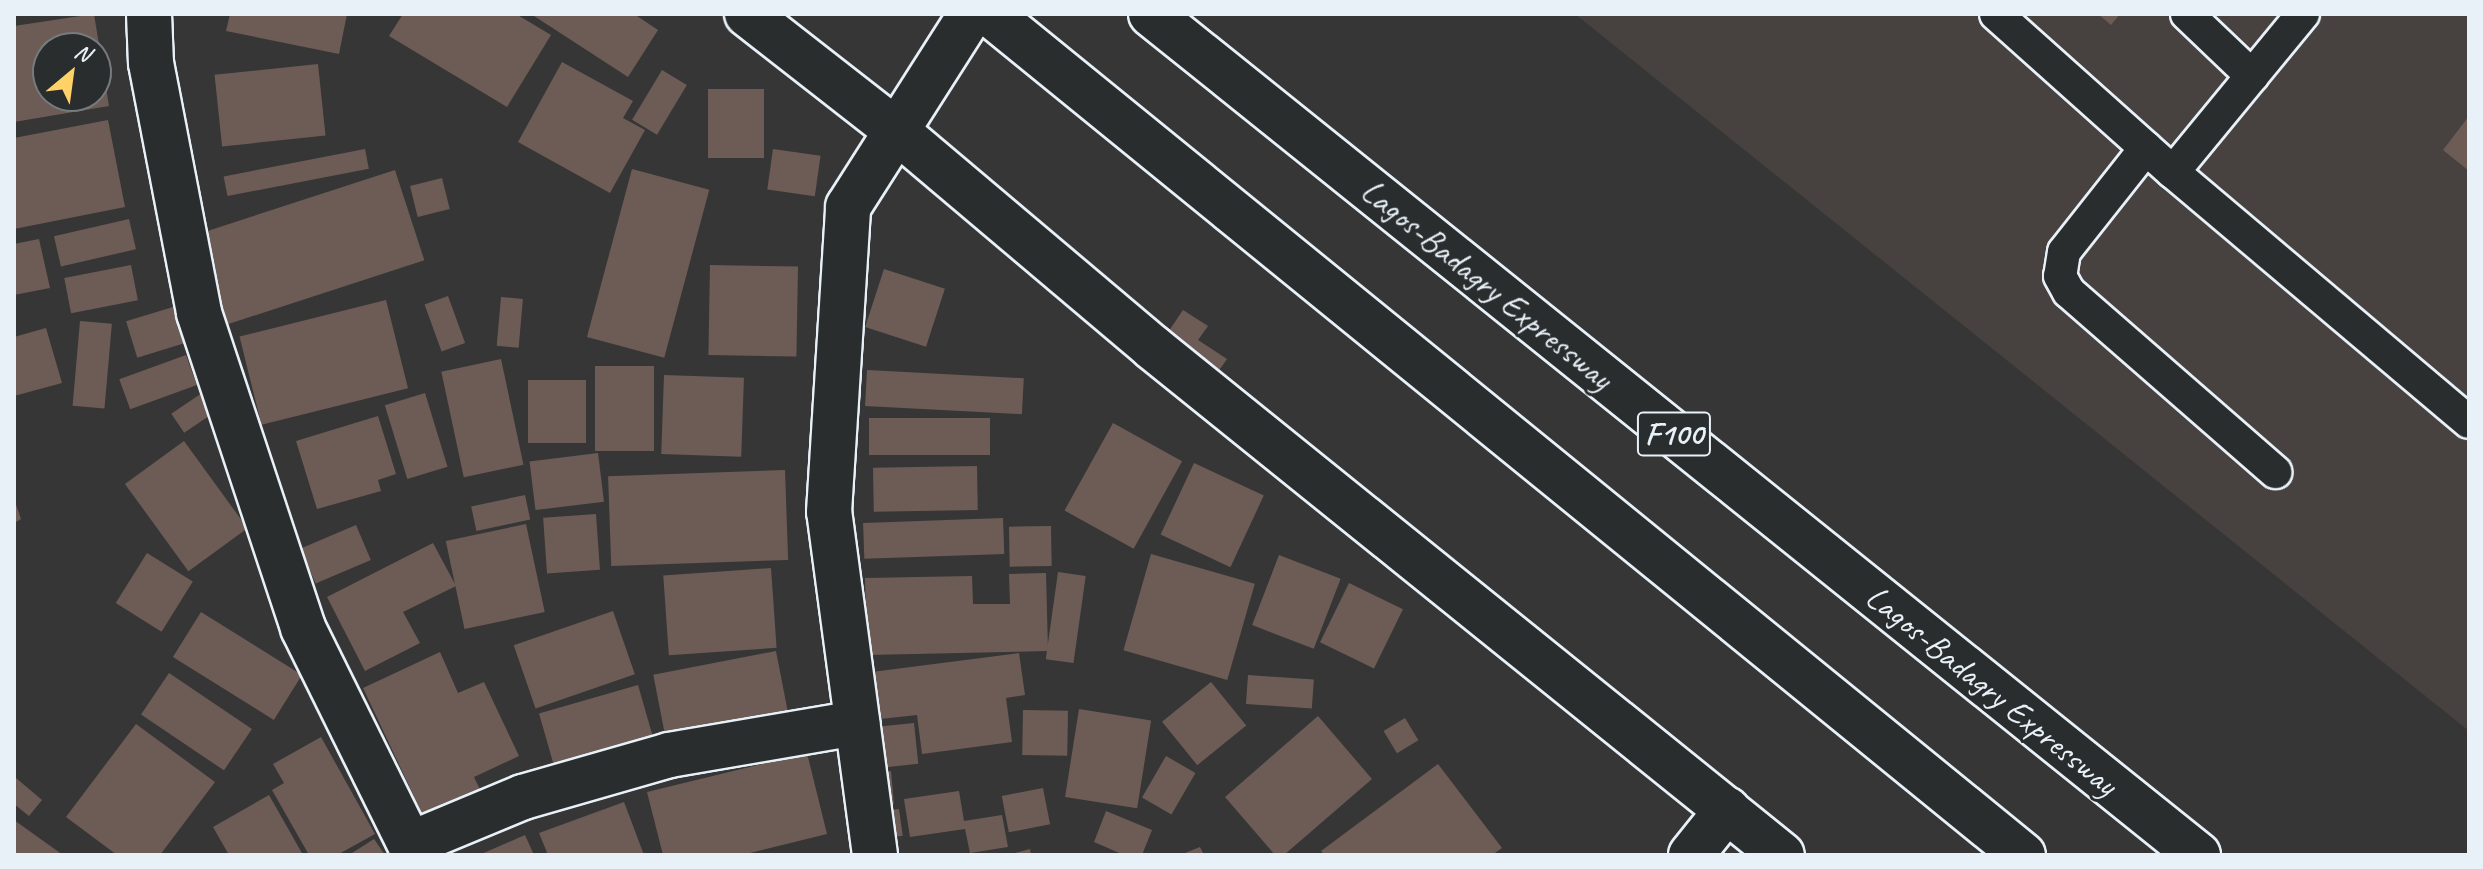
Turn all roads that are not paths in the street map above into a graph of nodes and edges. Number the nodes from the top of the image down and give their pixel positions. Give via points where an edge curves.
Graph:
1 (149, 14) edge
2 (747, 14) edge
3 (971, 14) edge
4 (990, 14) edge
5 (1151, 14) edge
6 (1996, 14) edge
7 (2187, 14) edge
8 (2303, 14) edge
9 (2252, 76) junction
10 (893, 128) junction
11 (2146, 148) junction
12 (2173, 172) junction
13 (2469, 422) edge
14 (2275, 472) dead end
15 (857, 723) junction
16 (1727, 810) junction
17 (412, 850) edge
18 (875, 855) edge
19 (1691, 855) edge
20 (1782, 855) edge
21 (2023, 855) edge
22 (2198, 855) edge

1 - 17 main road via 151,63 199,313 303,628
2 - 10 main road
3 - 10 main road
4 - 21 main road
5 - 22 main road, Lagos-Badagry Expressway / F100
6 - 11 lane
7 - 9 lane
8 - 9 lane
9 - 12 lane
10 - 15 main road via 848,207 836,352 829,512
10 - 16 main road via 1165,357
11 - 12 lane
11 - 14 lane via 2064,252 2060,276 2069,292
12 - 13 lane
15 - 17 main road via 669,755 523,797
15 - 18 main road
16 - 19 main road
16 - 20 main road

